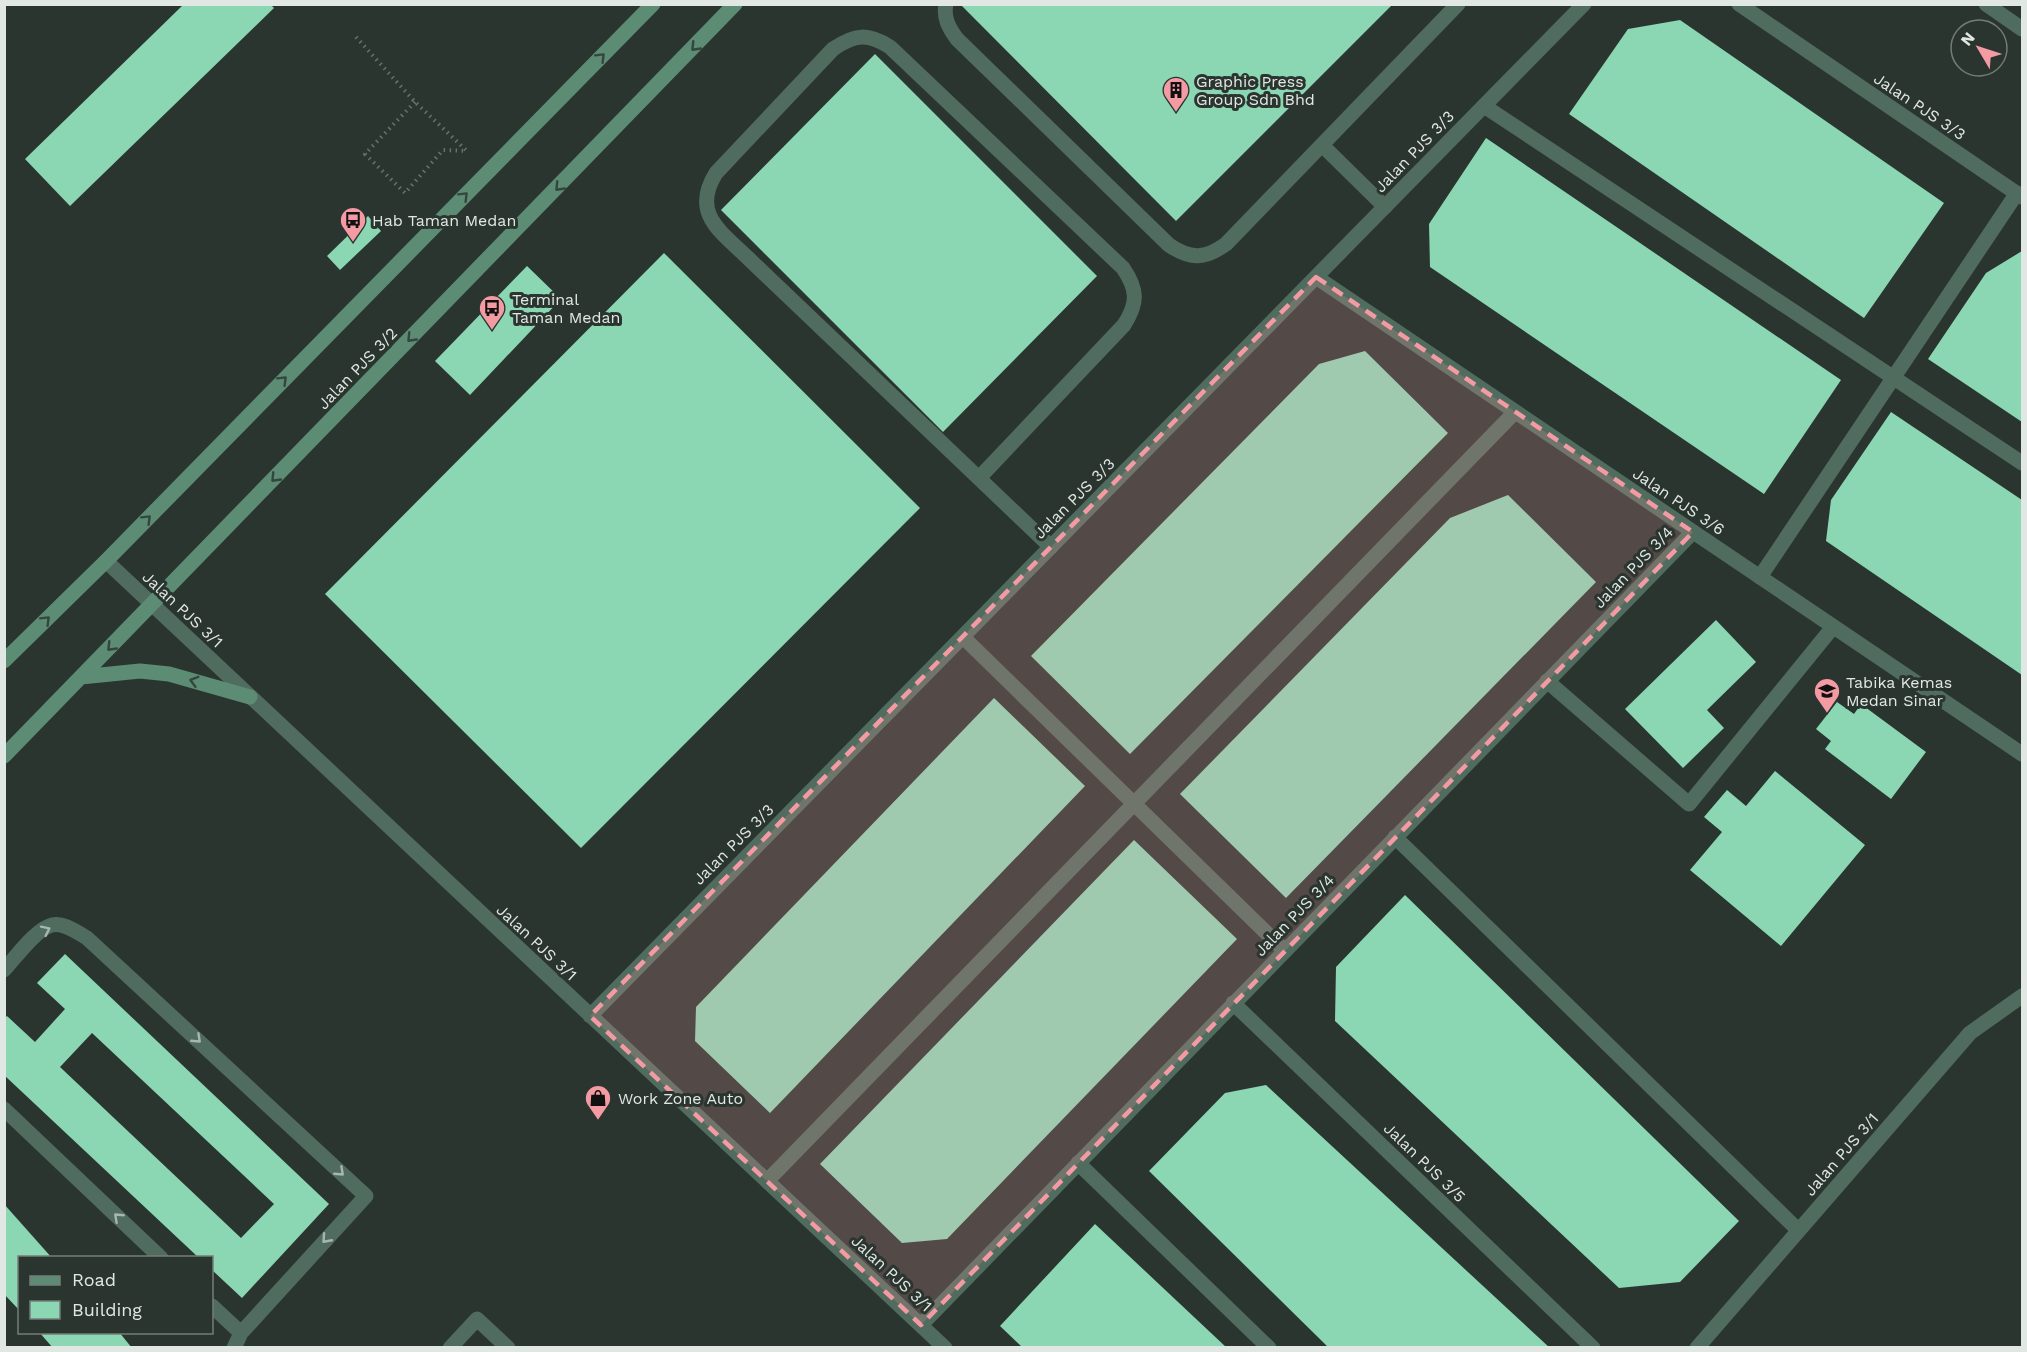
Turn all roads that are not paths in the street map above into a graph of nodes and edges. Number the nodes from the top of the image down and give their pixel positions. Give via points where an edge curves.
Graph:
1 (653, 4) edge
2 (735, 4) edge
3 (946, 4) edge
4 (1458, 4) edge
5 (1584, 4) edge
6 (1739, 4) edge
7 (1986, 4) edge
8 (2022, 29) edge
9 (1484, 106) junction
10 (1322, 145) junction
11 (2020, 195) edge
12 (1385, 207) junction
13 (1316, 277) junction
14 (1894, 378) junction
15 (1515, 412) junction
16 (2022, 463) edge
17 (979, 478) junction
18 (1693, 531) junction
19 (1051, 546) junction
20 (106, 561) junction
21 (1760, 578) junction
22 (152, 605) junction
23 (1833, 627) junction
24 (963, 637) junction
25 (4, 661) edge
26 (81, 677) junction
27 (1547, 681) junction
28 (250, 697) junction
29 (2022, 754) edge
30 (4, 756) edge
31 (1134, 803) junction
32 (1395, 837) junction
33 (1285, 951) junction
34 (4, 970) edge
35 (2022, 996) edge
36 (1233, 1003) junction
37 (590, 1016) junction
38 (4, 1109) edge
39 (1078, 1163) junction
40 (767, 1181) junction
41 (1798, 1230) junction
42 (160, 1256) edge
43 (213, 1307) edge
44 (921, 1324) junction
45 (238, 1340) edge
46 (450, 1347) edge
47 (508, 1347) edge
48 (945, 1347) edge
49 (1269, 1347) edge
50 (1593, 1347) edge
51 (1696, 1347) edge

20 -> 1 main road
2 -> 22 main road, Jalan PJS 3/2
3 - 10 street via 948,26 957,39 1169,245 1183,254 1213,253 1226,244
4 - 10 street
5 - 9 street, Jalan PJS 3/3
6 - 11 street, Jalan PJS 3/3
7 - 8 street
9 - 12 street, Jalan PJS 3/3
9 - 14 street
10 - 12 street
11 - 14 street
12 - 13 street, Jalan PJS 3/3
13 - 15 street, Jalan PJS 3/6
13 - 19 street, Jalan PJS 3/3
14 - 16 street
14 - 21 street
15 - 18 street, Jalan PJS 3/6
15 - 31 street
17 - 17 street via 1124,325 1135,296 1132,281 1123,268 890,47 861,36 833,49 716,172 705,201 708,216
17 - 19 street
18 - 21 street, Jalan PJS 3/6
18 - 27 street, Jalan PJS 3/4
19 - 24 street, Jalan PJS 3/3
20 - 22 street, Jalan PJS 3/1
25 -> 20 main road
21 - 23 street, Jalan PJS 3/6
22 -> 26 main road, Jalan PJS 3/2
22 - 28 street, Jalan PJS 3/1
23 - 27 street via 1689,804
23 - 29 street, Jalan PJS 3/6
24 - 31 street
24 - 37 street, Jalan PJS 3/3
28 -> 26 main road via 169,674 140,671
26 - 30 main road, Jalan PJS 3/2
27 - 32 street, Jalan PJS 3/4
28 - 37 street, Jalan PJS 3/1
31 - 33 street
31 - 40 street
32 - 33 street, Jalan PJS 3/4
32 - 41 street
33 - 36 street, Jalan PJS 3/4
34 -> 45 street via 36,935 52,925 87,938 366,1196
35 - 41 street, Jalan PJS 3/1 via 1970,1033
36 - 39 street, Jalan PJS 3/4
36 - 50 street, Jalan PJS 3/5
37 - 40 street, Jalan PJS 3/1
42 -> 38 street
39 - 44 street, Jalan PJS 3/4
39 - 49 street
40 - 44 street, Jalan PJS 3/1
41 - 51 street, Jalan PJS 3/1
43 - 45 street
44 - 48 street, Jalan PJS 3/1
46 - 47 street via 477,1319

